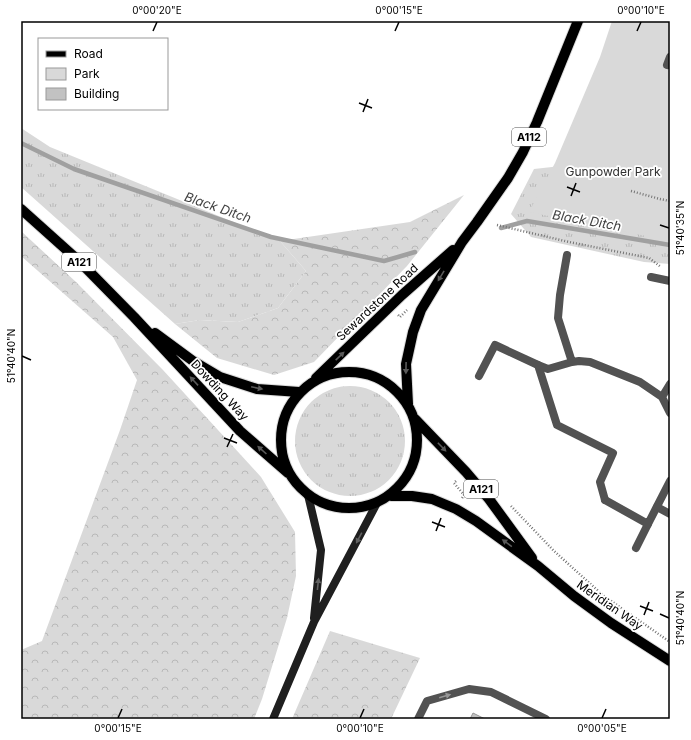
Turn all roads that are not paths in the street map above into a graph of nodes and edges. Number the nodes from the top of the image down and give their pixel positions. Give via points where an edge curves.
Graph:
1 (578, 21) edge
2 (21, 209) edge
3 (462, 242) junction
4 (567, 255) dead end
5 (651, 277) dead end
6 (670, 281) edge
7 (134, 317) junction
8 (572, 362) junction
9 (538, 365) junction
10 (479, 376) dead end
11 (312, 382) junction
12 (670, 384) edge
13 (299, 392) junction
14 (662, 397) junction
15 (408, 404) junction
16 (670, 413) edge
17 (415, 419) junction
18 (290, 476) junction
19 (670, 481) edge
20 (308, 495) junction
21 (391, 496) junction
22 (377, 503) junction
23 (657, 507) junction
24 (670, 514) edge
25 (648, 524) junction
26 (636, 548) dead end
27 (538, 566) junction
28 (314, 622) junction
29 (670, 660) edge
30 (273, 719) edge
31 (418, 719) edge
32 (546, 719) edge

1 - 3 main road, Sewardstone Road / A112 via 523,152 508,178
2 - 7 main road, Dowding Way / A121 via 79,261
11 -> 3 main road, Sewardstone Road / A112 via 402,295
3 -> 15 main road, Sewardstone Road / A112 via 424,304 413,332 406,364
4 - 8 street via 558,318
5 - 6 street
7 -> 13 main road, Dowding Way / A121 via 220,377 257,389
18 -> 7 main road, Dowding Way / A121 via 240,431
8 - 9 street via 548,369
8 - 14 street via 590,362 640,382
9 - 10 street via 495,345
9 - 25 street via 557,425 614,453 600,482 605,500
11 - 13 main road
11 - 15 main road via 338,372 353,372 378,378 400,394
12 - 14 street
13 - 18 main road via 288,410 280,436 282,456
14 - 16 street
15 - 17 main road
17 - 21 main road via 418,436 416,457 404,482
17 -> 27 main road, Meridian Way / A121 via 489,498
18 - 20 main road
19 - 23 street
20 - 22 main road via 328,506 349,509
28 -> 20 street via 321,550
21 - 22 main road
27 -> 21 main road, Meridian Way / A121 via 476,521 456,510 432,500 412,496
22 -> 28 street
23 - 24 street
23 - 25 street
25 - 26 street
27 - 29 main road, Meridian Way / A121 via 611,623
28 - 30 street
31 -> 32 street via 427,701 469,689 491,692

